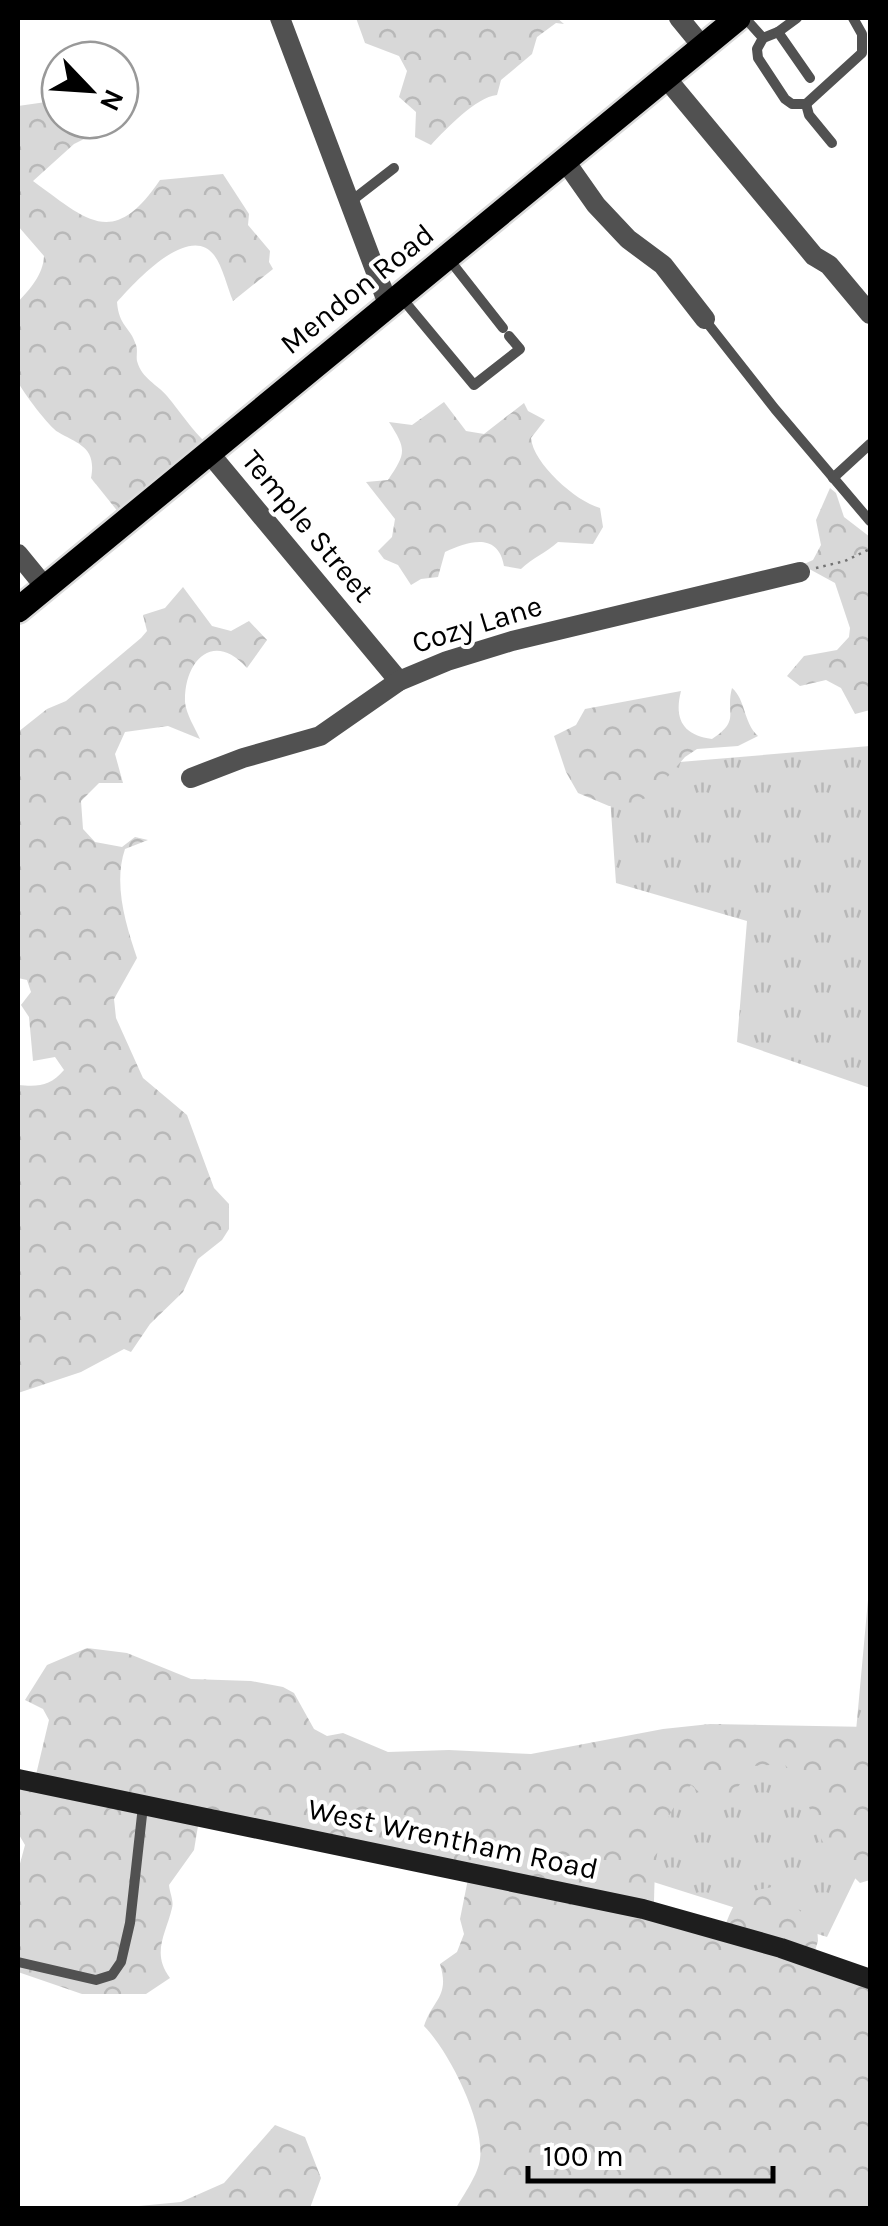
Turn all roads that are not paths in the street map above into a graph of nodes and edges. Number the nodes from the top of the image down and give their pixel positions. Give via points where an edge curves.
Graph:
1 (280, 18) edge
2 (679, 18) edge
3 (738, 18) edge
4 (746, 18) edge
5 (797, 18) edge
6 (853, 18) edge
7 (778, 32) junction
8 (763, 38) junction
9 (702, 46) junction
10 (666, 78) junction
11 (810, 78) dead end
12 (806, 104) junction
13 (832, 143) dead end
14 (565, 162) junction
15 (394, 168) dead end
16 (350, 202) junction
17 (448, 257) junction
18 (394, 299) junction
19 (870, 314) edge
20 (705, 319) joint
21 (870, 444) edge
22 (210, 454) junction
23 (833, 478) junction
24 (870, 521) edge
25 (18, 554) edge
26 (800, 572) road end
27 (45, 587) junction
28 (18, 610) edge
29 (399, 681) junction
30 (191, 778) dead end
31 (18, 1779) edge
32 (144, 1805) junction
33 (18, 1962) edge
34 (870, 1979) edge

1 - 16 street
2 - 9 street
3 - 9 main road, Mendon Road
4 - 8 lane
5 - 7 lane
6 - 12 lane via 862,52
7 - 8 lane
7 - 11 lane
8 - 12 lane via 758,58 784,99
9 - 10 main road, Mendon Road
10 - 14 main road, Mendon Road
10 - 19 street
12 - 13 lane
14 - 17 main road, Mendon Road
14 - 20 street via 596,205 664,265
15 - 16 lane
16 - 18 street
17 - 18 main road, Mendon Road
17 - 18 lane via 520,349 474,385
18 - 22 main road, Mendon Road
20 - 23 lane
21 - 23 lane
22 - 27 main road, Mendon Road
22 - 29 street, Temple Street
23 - 24 lane
25 - 27 street
26 - 29 street, Cozy Lane via 512,642
27 - 28 main road, Mendon Road
29 - 30 street, Cozy Lane via 320,736
31 - 32 street, West Wrentham Road
32 - 33 lane via 130,1923 112,1974 96,1980
32 - 34 street, West Wrentham Road via 642,1909

